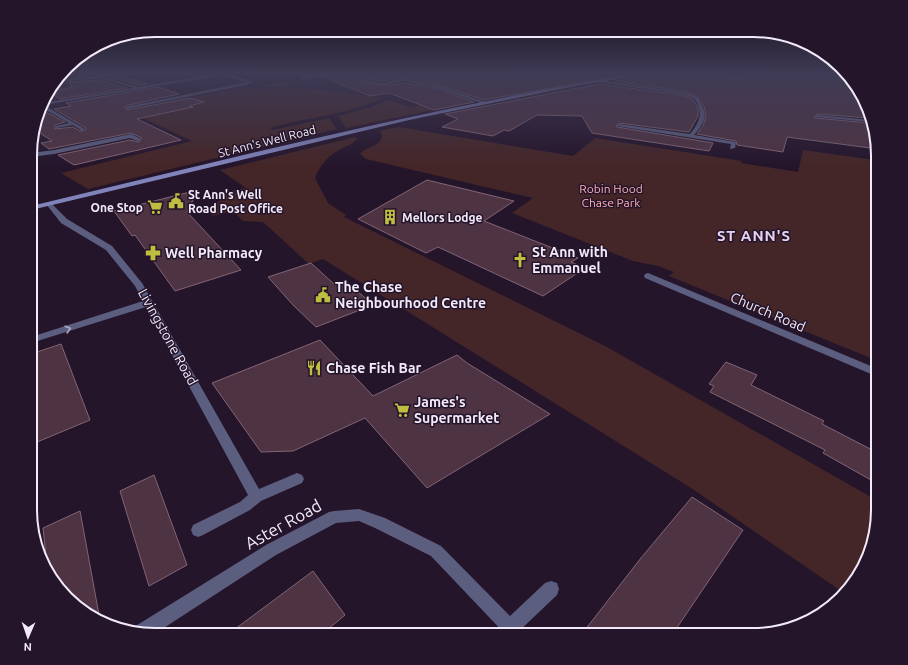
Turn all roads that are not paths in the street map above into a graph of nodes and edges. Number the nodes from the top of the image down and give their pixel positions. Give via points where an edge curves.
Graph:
1 (146, 104) edge
2 (481, 104) edge
3 (699, 104) edge
4 (141, 105) junction
5 (147, 107) dead end
6 (47, 108) edge
7 (127, 108) dead end
8 (817, 116) dead end
9 (866, 121) edge
10 (73, 124) junction
11 (618, 125) dead end
12 (58, 127) dead end
13 (83, 129) dead end
14 (691, 136) junction
15 (138, 139) dead end
16 (732, 148) dead end
17 (37, 154) edge
18 (49, 204) junction
19 (37, 207) edge
20 (648, 276) dead end
21 (148, 303) junction
22 (37, 338) edge
23 (871, 370) edge
24 (297, 479) dead end
25 (256, 496) junction
26 (198, 530) dead end
27 (551, 589) dead end
28 (148, 628) edge
29 (510, 628) edge
30 (510, 628) edge

1 - 4 street
2 - 18 street, St Ann's Well Road via 364,129
3 - 14 street via 704,114 702,122
4 - 5 street
4 - 7 street
6 - 10 street
8 - 9 street
10 - 12 street
10 - 13 street
11 - 14 street
14 - 16 street via 734,143
15 - 17 street via 131,136
18 - 19 street, St Ann's Well Road
18 - 21 street, Livingstone Road via 64,221 109,248 139,285
20 - 23 street, Church Road
22 -> 21 street
21 - 25 street, Livingstone Road
24 - 25 street
25 - 26 street via 245,506
27 - 29 street, Aster Road
28 - 30 street, Aster Road via 271,550 334,517 359,515 436,551

